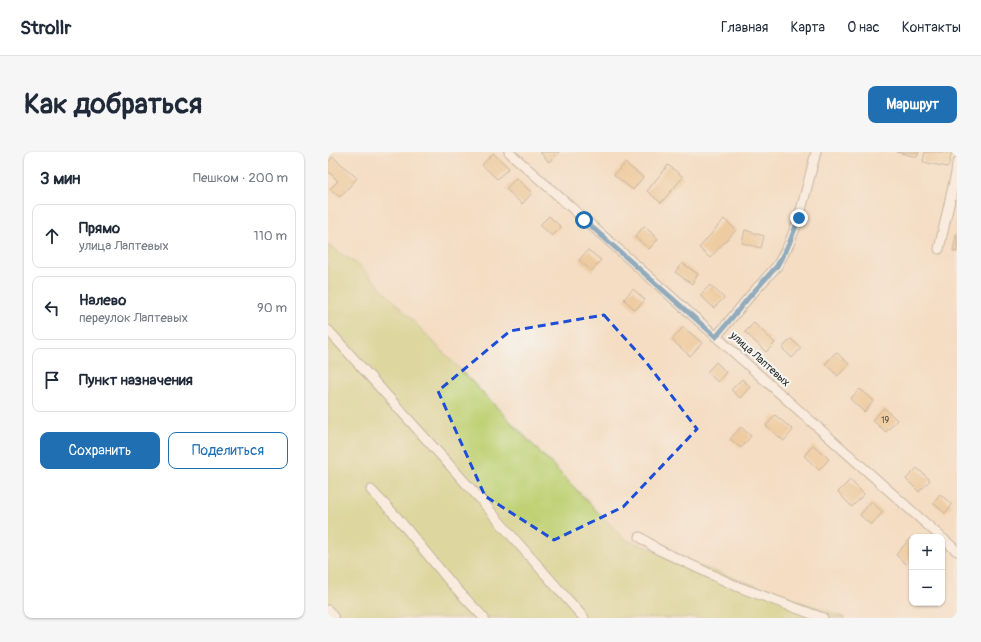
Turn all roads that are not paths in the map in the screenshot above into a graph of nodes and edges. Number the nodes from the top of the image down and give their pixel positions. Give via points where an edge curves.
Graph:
1 (509, 152) edge
2 (816, 152) edge
3 (957, 164) edge
4 (939, 249) dead end
5 (328, 330) edge
6 (716, 337) junction
7 (371, 490) dead end
8 (939, 534) edge
9 (640, 537) dead end
10 (945, 540) edge
11 (957, 551) edge
12 (328, 610) edge
13 (334, 618) edge
14 (484, 618) edge
15 (584, 618) edge
16 (823, 618) edge

1 - 6 street, улица Лаптевых
2 - 6 street via 799,218 780,261
3 - 4 street
5 - 15 street
6 - 8 street, улица Лаптевых
7 - 14 street
9 - 16 street via 657,549 736,586
10 - 11 street, улица Лаптевых
12 - 13 street

